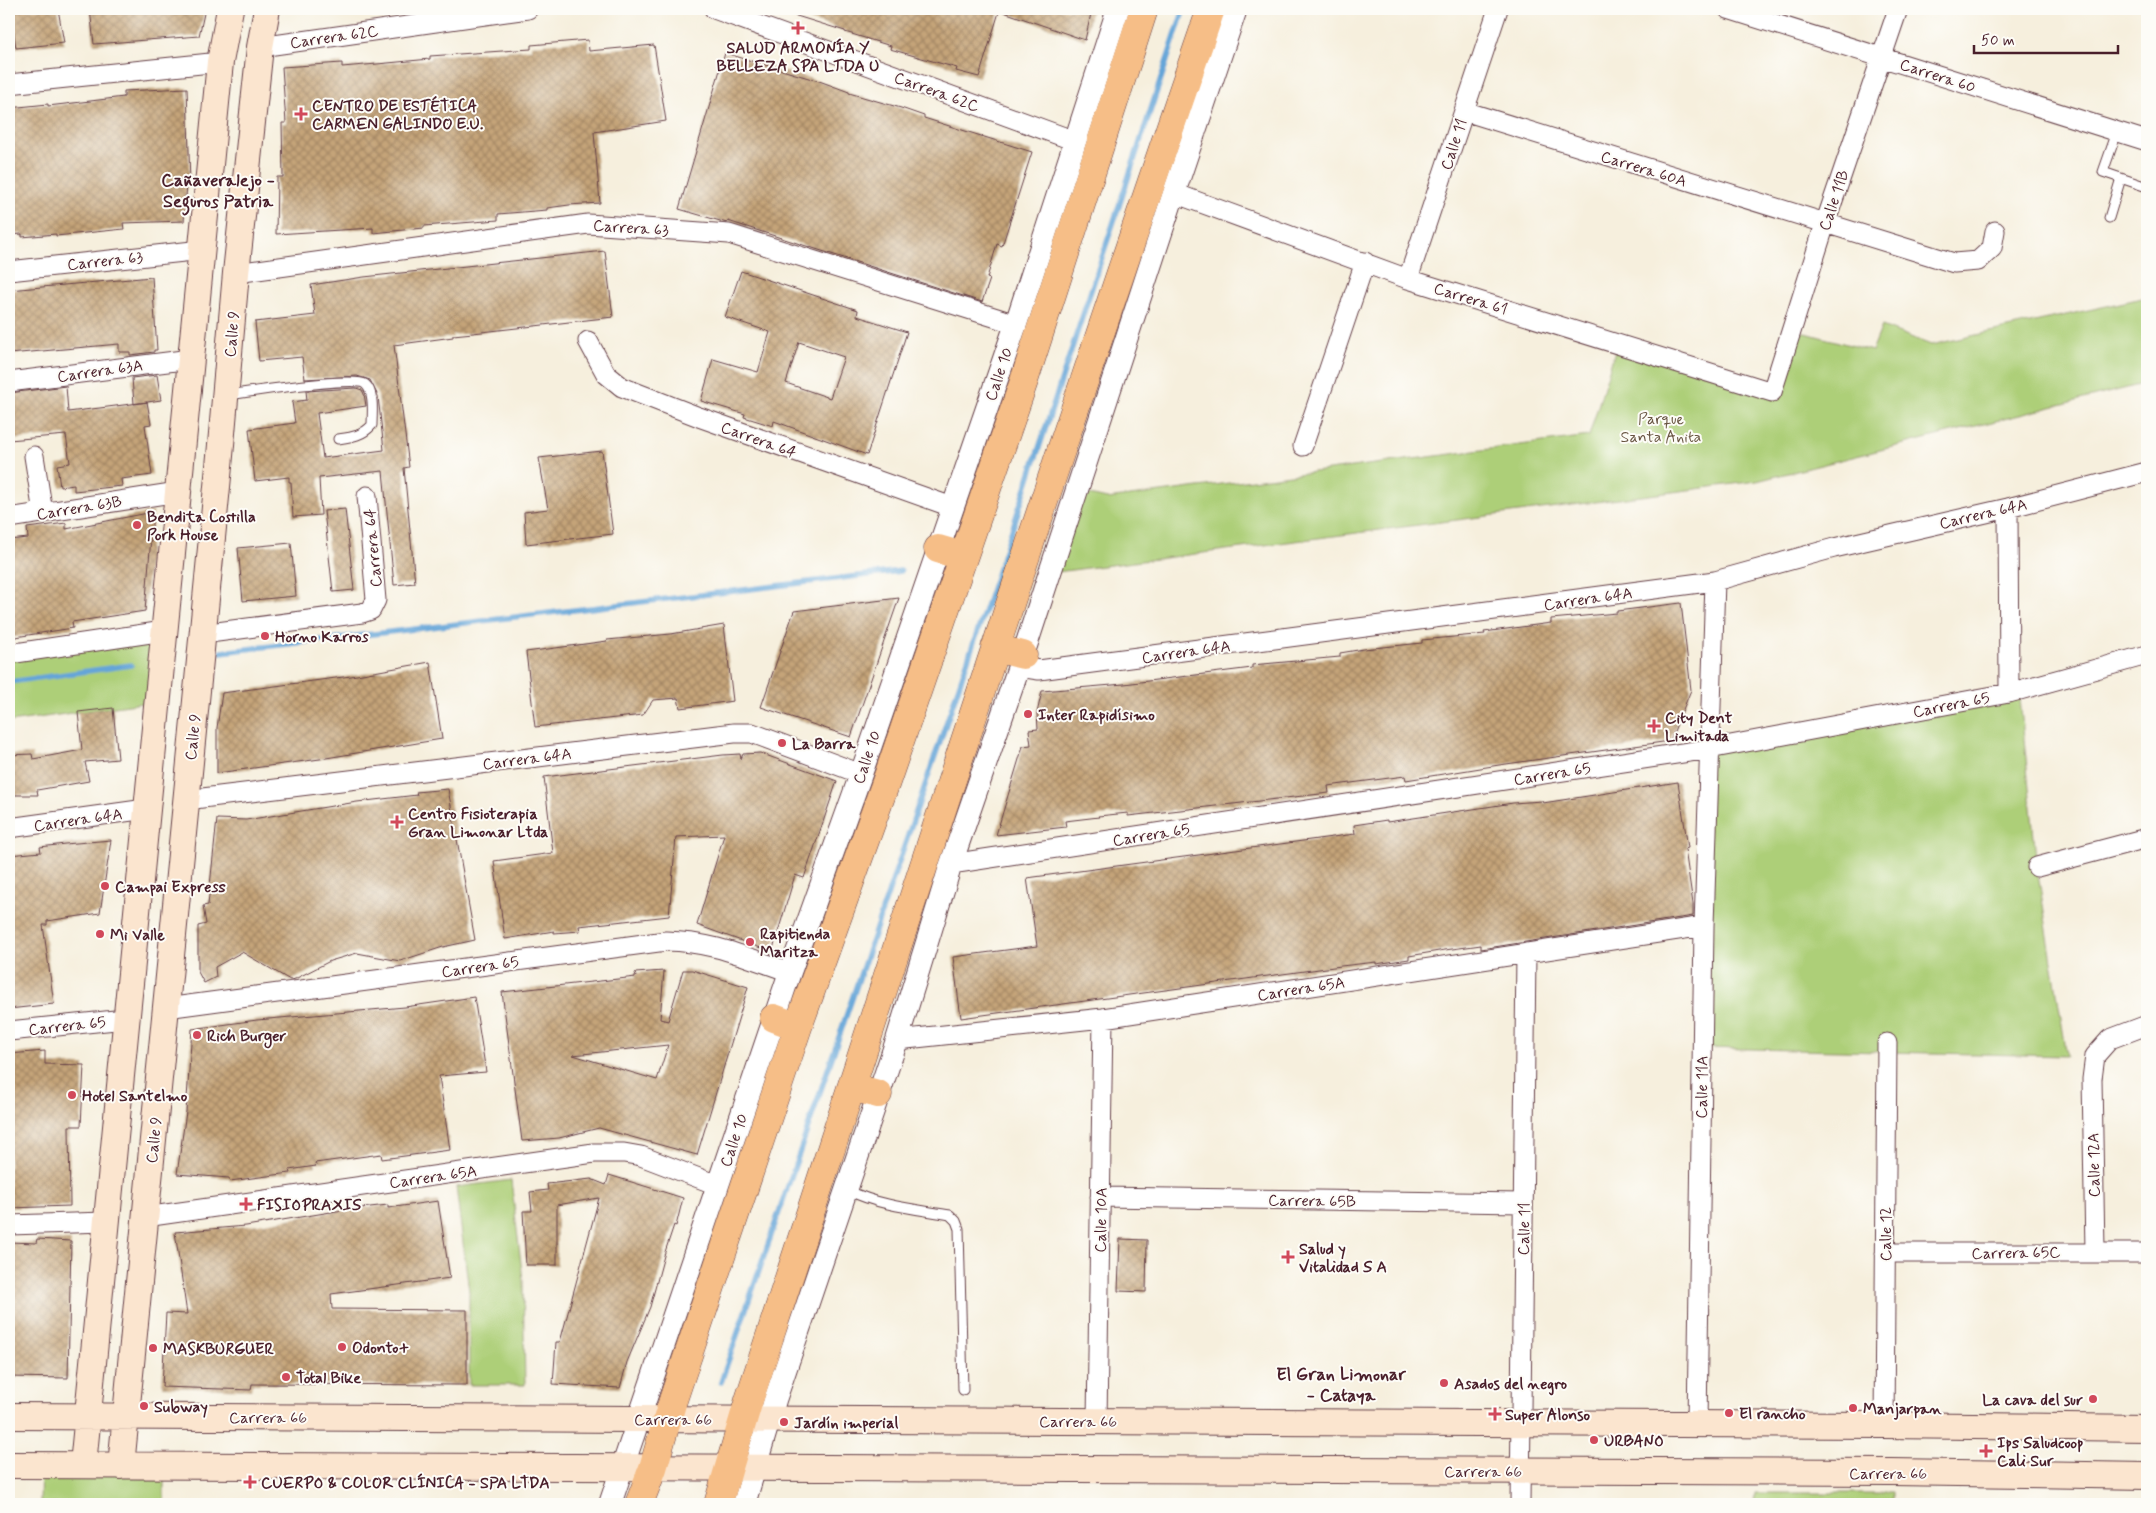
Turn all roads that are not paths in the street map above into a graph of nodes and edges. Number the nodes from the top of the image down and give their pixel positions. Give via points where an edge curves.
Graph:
1 (230, 9) edge
2 (267, 9) edge
3 (528, 9) edge
4 (714, 9) edge
5 (1118, 9) edge
6 (1144, 9) edge
7 (1211, 9) edge
8 (1236, 9) edge
9 (1498, 9) edge
10 (1728, 9) edge
11 (1898, 9) edge
12 (260, 47) junction
13 (1882, 57) junction
14 (220, 62) junction
15 (9, 84) edge
16 (1464, 111) junction
17 (2116, 132) junction
18 (2147, 141) edge
19 (1075, 142) junction
20 (2121, 178) junction
21 (2147, 186) edge
22 (1174, 193) junction
23 (2109, 218) dead end
24 (1825, 224) junction
25 (1995, 231) dead end
26 (1055, 244) junction
27 (202, 250) junction
28 (1365, 262) junction
29 (9, 271) edge
30 (236, 273) junction
31 (1408, 278) junction
32 (1016, 324) junction
33 (588, 341) dead end
34 (191, 358) junction
35 (9, 382) edge
36 (188, 386) junction
37 (1772, 392) joint
38 (226, 395) junction
39 (338, 439) dead end
40 (1303, 446) dead end
41 (34, 456) dead end
42 (220, 456) junction
43 (2147, 472) edge
44 (178, 492) junction
45 (367, 496) dead end
46 (952, 507) junction
47 (2008, 508) junction
48 (215, 509) junction
49 (43, 513) junction
50 (9, 518) edge
51 (950, 553) junction
52 (170, 568) junction
53 (1715, 581) junction
54 (164, 631) junction
55 (202, 634) junction
56 (996, 648) junction
57 (9, 654) edge
58 (2147, 655) edge
59 (1021, 661) junction
60 (2009, 692) junction
61 (1710, 749) junction
62 (861, 774) junction
63 (186, 800) junction
64 (146, 809) junction
65 (9, 828) edge
66 (2147, 838) edge
67 (951, 864) junction
68 (2037, 866) dead end
69 (1704, 926) junction
70 (1526, 953) junction
71 (790, 972) junction
72 (166, 1008) junction
73 (1103, 1018) junction
74 (125, 1019) junction
75 (786, 1022) junction
76 (2147, 1025) edge
77 (9, 1031) edge
78 (897, 1040) junction
79 (1887, 1043) dead end
80 (852, 1087) junction
81 (878, 1094) junction
82 (717, 1185) junction
83 (846, 1189) junction
84 (1100, 1197) junction
85 (1523, 1203) junction
86 (145, 1217) junction
87 (106, 1222) junction
88 (9, 1225) edge
89 (2095, 1251) junction
90 (2147, 1252) edge
91 (1885, 1253) junction
92 (963, 1390) dead end
93 (9, 1416) edge
94 (86, 1417) junction
95 (126, 1417) junction
96 (640, 1419) junction
97 (668, 1419) junction
98 (742, 1420) junction
99 (770, 1420) junction
100 (1097, 1422) junction
101 (1521, 1423) junction
102 (1697, 1424) junction
103 (1884, 1425) junction
104 (2147, 1428) edge
105 (9, 1465) edge
106 (83, 1466) junction
107 (121, 1466) junction
108 (624, 1467) junction
109 (653, 1468) junction
110 (743, 1468) junction
111 (1520, 1471) junction
112 (2147, 1476) edge
113 (610, 1504) edge
114 (639, 1504) edge
115 (718, 1504) edge
116 (744, 1504) edge
117 (1520, 1504) edge

1 - 14 main road
2 - 12 main road, Calle 9
3 - 12 street, Carrera 62C
4 - 19 street, Carrera 62C
5 - 19 street, Calle 10
6 - 26 main road, Calle 10 via 1105,132
7 - 56 main road
8 - 22 street
9 - 16 street, Calle 11
10 - 13 street, Carrera 60
11 - 13 street, Calle 11B
12 - 30 main road, Calle 9
13 - 17 street, Carrera 60
13 - 24 street, Calle 11B
14 - 15 street
14 - 27 main road
16 - 24 street, Carrera 60A
16 - 31 street, Calle 11
17 - 18 street, Carrera 60
17 - 20 lane via 2103,172
19 - 26 street, Calle 10
20 - 21 lane
20 - 23 lane
22 - 28 street, Carrera 61
22 - 59 street
24 - 25 street, Carrera 60A via 1954,263 1978,261 1992,248
24 - 37 street, Calle 11B
26 - 32 street, Calle 10
26 - 51 main road, Calle 10 via 1024,381
27 - 29 street, Carrera 63
27 - 34 main road
28 - 31 street, Carrera 61
28 - 40 street
30 - 32 street, Carrera 63 via 588,224 729,234
30 - 38 main road, Calle 9
31 - 37 street, Carrera 61
32 - 46 street, Calle 10
33 - 46 street, Carrera 64 via 606,374 622,387 699,418
34 - 35 street, Carrera 63A
34 - 36 main road
36 - 42 main road
36 - 44 main road
38 - 39 lane via 359,381 367,385 371,396 372,425 355,437
38 - 42 main road, Calle 9
41 - 49 street
42 - 48 main road, Calle 9
43 - 47 street, Carrera 64A
44 - 49 street, Carrera 63B
44 - 52 main road
45 - 55 street, Carrera 64 via 376,600 371,610
46 - 51 street, Calle 10
47 - 53 street, Carrera 64A via 1834,548
47 - 60 street
48 - 52 main road
48 - 55 main road, Calle 9
49 - 50 street, Carrera 63B
51 - 62 street, Calle 10
51 - 75 main road, Calle 10 via 886,782
52 - 54 main road
53 - 59 street, Carrera 64A via 1039,670
53 - 61 street, Calle 11A
54 - 57 street
54 - 64 main road
55 - 63 main road, Calle 9
56 - 59 main road
56 - 80 main road
58 - 60 street, Carrera 65
59 - 67 street
60 - 61 street, Carrera 65
61 - 67 street, Carrera 65
61 - 69 street, Calle 11A
62 - 63 street, Carrera 64A via 752,733 734,733
62 - 71 street, Calle 10
63 - 72 main road, Calle 9
64 - 65 street, Carrera 64A
64 - 74 main road
66 - 68 street
67 - 78 street
69 - 70 street, Carrera 65A
69 - 102 street, Calle 11A
70 - 73 street, Carrera 65A
70 - 85 street, Calle 11
71 - 72 street, Carrera 65 via 712,945 666,940
71 - 75 street, Calle 10
72 - 86 main road, Calle 9
73 - 78 street, Carrera 65A
73 - 84 street, Calle 10A
74 - 77 street, Carrera 65
74 - 87 main road
75 - 82 street, Calle 10
75 - 97 main road, Calle 10
76 - 89 street, Calle 12A via 2110,1039 2095,1056 2092,1079
78 - 81 street
79 - 91 street, Calle 12
80 - 81 main road
80 - 98 main road
81 - 83 street
82 - 86 street, Carrera 65A via 641,1156 594,1153
82 - 96 street, Calle 10
83 - 92 lane via 866,1199 894,1206 950,1215 956,1221 959,1229
83 - 99 street
84 - 85 street, Carrera 65B
84 - 100 street, Calle 10A
85 - 101 street, Calle 11
86 - 95 main road, Calle 9
87 - 88 street
87 - 94 main road
89 - 90 street, Carrera 65C
89 - 91 street, Carrera 65C
91 - 103 street, Calle 12
93 - 94 main road, Carrera 66
94 - 95 main road, Carrera 66
94 - 106 main road
95 - 96 main road, Carrera 66
95 - 107 main road, Calle 9
96 - 97 main road, Carrera 66
96 - 108 street, Calle 10
97 - 98 main road, Carrera 66
97 - 109 main road, Calle 10
98 - 99 main road, Carrera 66
98 - 110 main road
99 - 100 main road, Carrera 66
99 - 110 street
100 - 101 main road, Carrera 66
101 - 102 main road, Carrera 66
101 - 111 street, Calle 11
102 - 103 main road, Carrera 66
103 - 104 main road, Carrera 66
105 - 106 main road, Carrera 66
106 - 107 main road, Carrera 66
107 - 108 main road, Carrera 66
108 - 109 main road, Carrera 66
108 - 113 street, Calle 10
109 - 110 main road, Carrera 66
109 - 114 main road, Calle 10
110 - 111 main road, Carrera 66
110 - 115 main road
110 - 116 street
111 - 112 main road, Carrera 66
111 - 117 street, Calle 11

